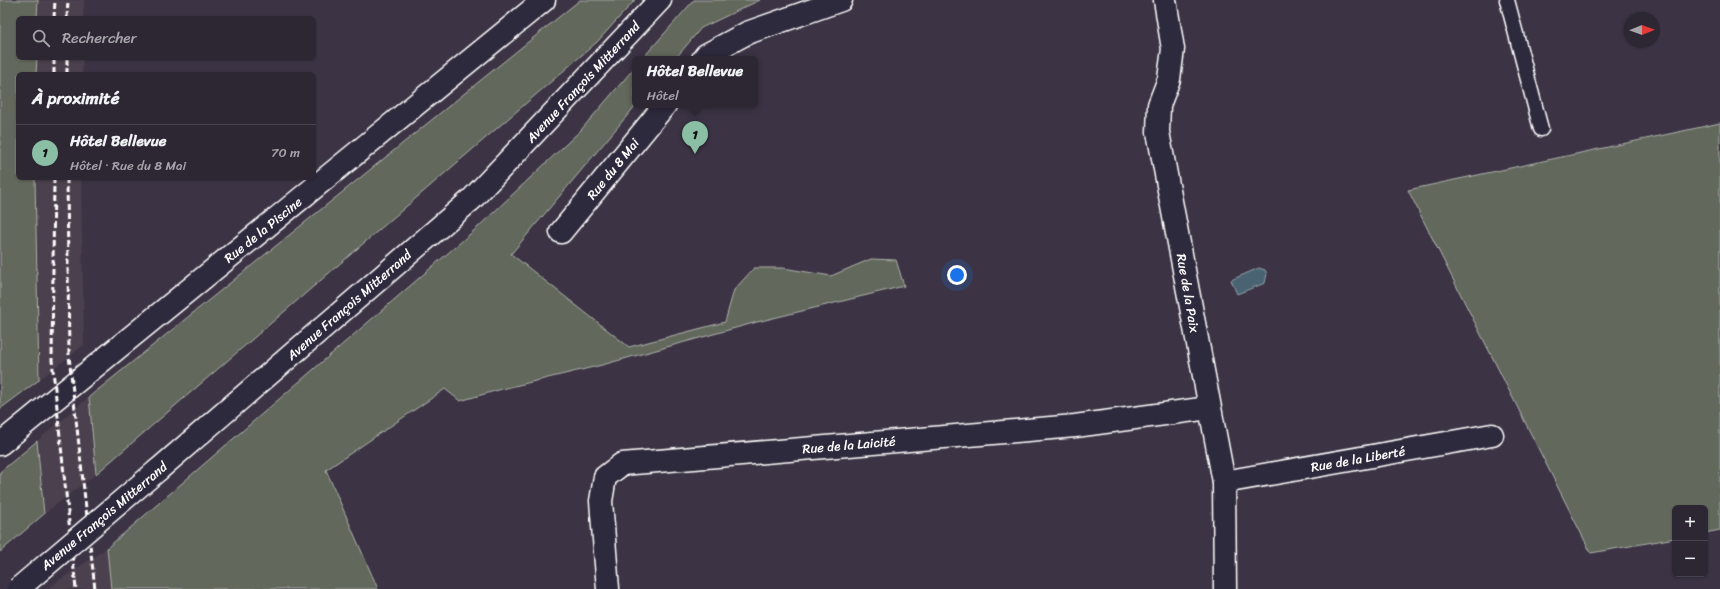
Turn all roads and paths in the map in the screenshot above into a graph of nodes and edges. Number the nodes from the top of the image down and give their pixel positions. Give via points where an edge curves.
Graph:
1 (544, 0) edge
2 (660, 0) edge
3 (841, 0) edge
4 (1165, 0) edge
5 (1507, 0) edge
6 (705, 56) edge
7 (663, 108) edge
8 (1541, 129) dead end
9 (561, 232) dead end
10 (1209, 408) junction
11 (1492, 435) dead end
12 (0, 444) edge
13 (1224, 482) junction
14 (18, 589) edge
15 (608, 589) edge
16 (1225, 589) edge

1 - 12 street, Rue de la Piscine
2 - 14 street, Avenue François Mitterrand, bridge via 472,200
3 - 6 street via 747,33
4 - 10 street, Rue de la Paix via 1173,49 1169,79 1159,105 1158,132
5 - 8 lane
7 - 9 street, Rue du 8 Mai
10 - 13 street, Rue de la Paix
10 - 15 street, Rue de la Laicité via 1075,426 622,464 605,477 601,501
11 - 13 street, Rue de la Liberté
13 - 16 street, Rue de la Paix

